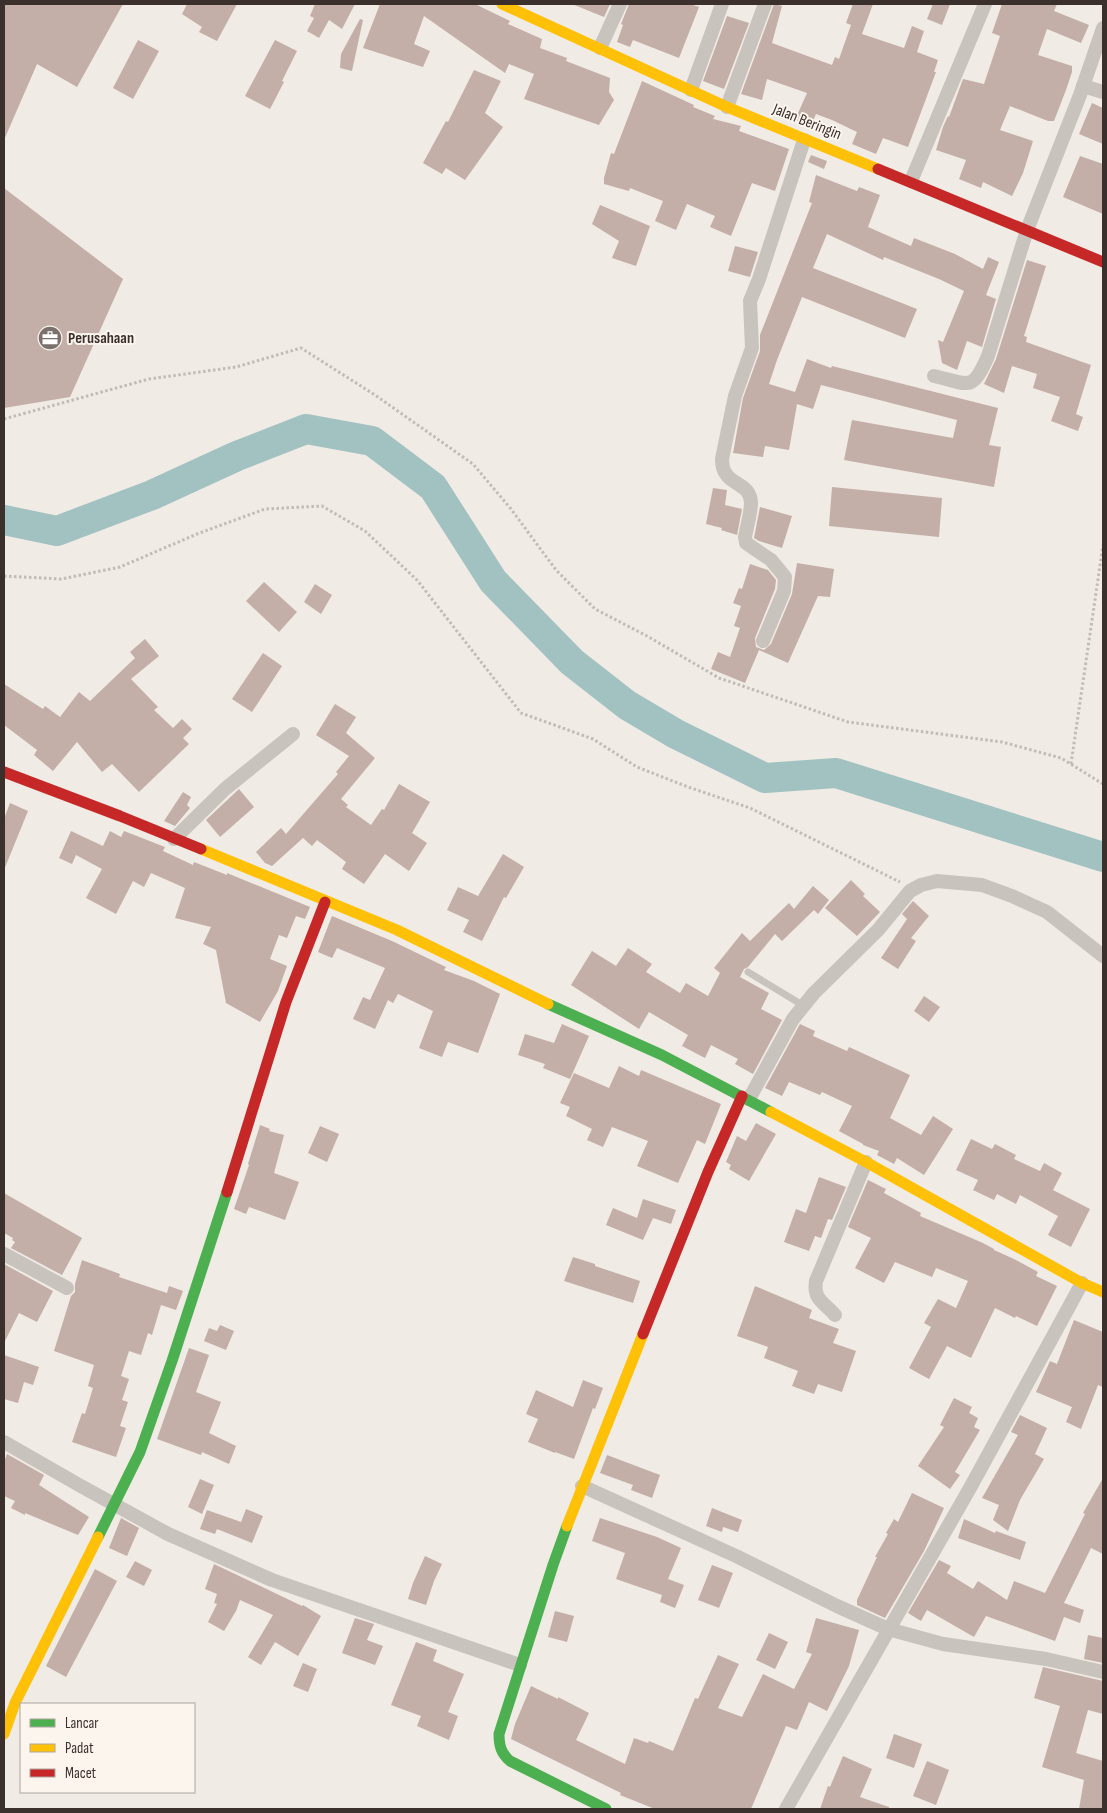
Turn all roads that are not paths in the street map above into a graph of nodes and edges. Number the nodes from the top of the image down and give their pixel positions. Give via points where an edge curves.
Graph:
1 (502, 4) edge
2 (620, 4) edge
3 (722, 4) edge
4 (765, 4) edge
5 (985, 4) edge
6 (1103, 28) edge
7 (600, 48) junction
8 (1084, 86) junction
9 (690, 90) junction
10 (1103, 92) edge
11 (727, 107) junction
12 (804, 140) junction
13 (912, 181) junction
14 (1027, 230) junction
15 (1103, 262) edge
16 (934, 376) dead end
17 (763, 641) dead end
18 (293, 734) dead end
19 (4, 772) edge
20 (174, 839) junction
21 (325, 902) junction
22 (1103, 956) edge
23 (748, 972) dead end
24 (804, 1006) junction
25 (745, 1098) junction
26 (866, 1162) junction
27 (4, 1254) edge
28 (1082, 1283) junction
29 (67, 1288) dead end
30 (1103, 1292) edge
31 (835, 1315) dead end
32 (4, 1442) edge
33 (582, 1486) junction
34 (114, 1503) junction
35 (888, 1629) junction
36 (520, 1665) junction
37 (1103, 1672) edge
38 (4, 1734) edge
39 (606, 1809) edge
40 (786, 1809) edge

1 - 7 street, Jalan Beringin
2 - 7 street
3 - 9 street
4 - 11 street
5 - 13 street
6 - 8 street
7 - 9 street, Jalan Beringin
8 - 10 street
8 - 14 street
9 - 11 street, Jalan Beringin
11 - 12 street, Jalan Beringin
12 - 13 street, Jalan Beringin
12 - 17 street via 750,301 752,348 735,396 722,459 726,475 741,484 751,501 746,543 772,560 785,577 784,591
13 - 14 street, Jalan Beringin
14 - 15 street, Jalan Beringin
14 - 16 street via 979,376 967,383
18 - 20 street via 226,789
19 - 20 street
20 - 21 street
21 - 25 street via 397,930
21 - 34 street via 286,1002 172,1362 140,1452
22 - 24 street via 1047,912 1012,896 982,885 937,881 910,891 878,930
23 - 24 lane
24 - 25 street
25 - 26 street
25 - 33 street via 708,1172
26 - 28 street
26 - 31 street via 816,1281 816,1296
27 - 29 street
28 - 30 street
28 - 35 street via 970,1488
32 - 34 street
33 - 35 street
33 - 36 street
34 - 36 street via 168,1534 272,1580
34 - 38 street via 15,1703
35 - 37 street via 943,1644 1046,1659
35 - 40 street
36 - 39 street via 499,1734 501,1753 510,1761

